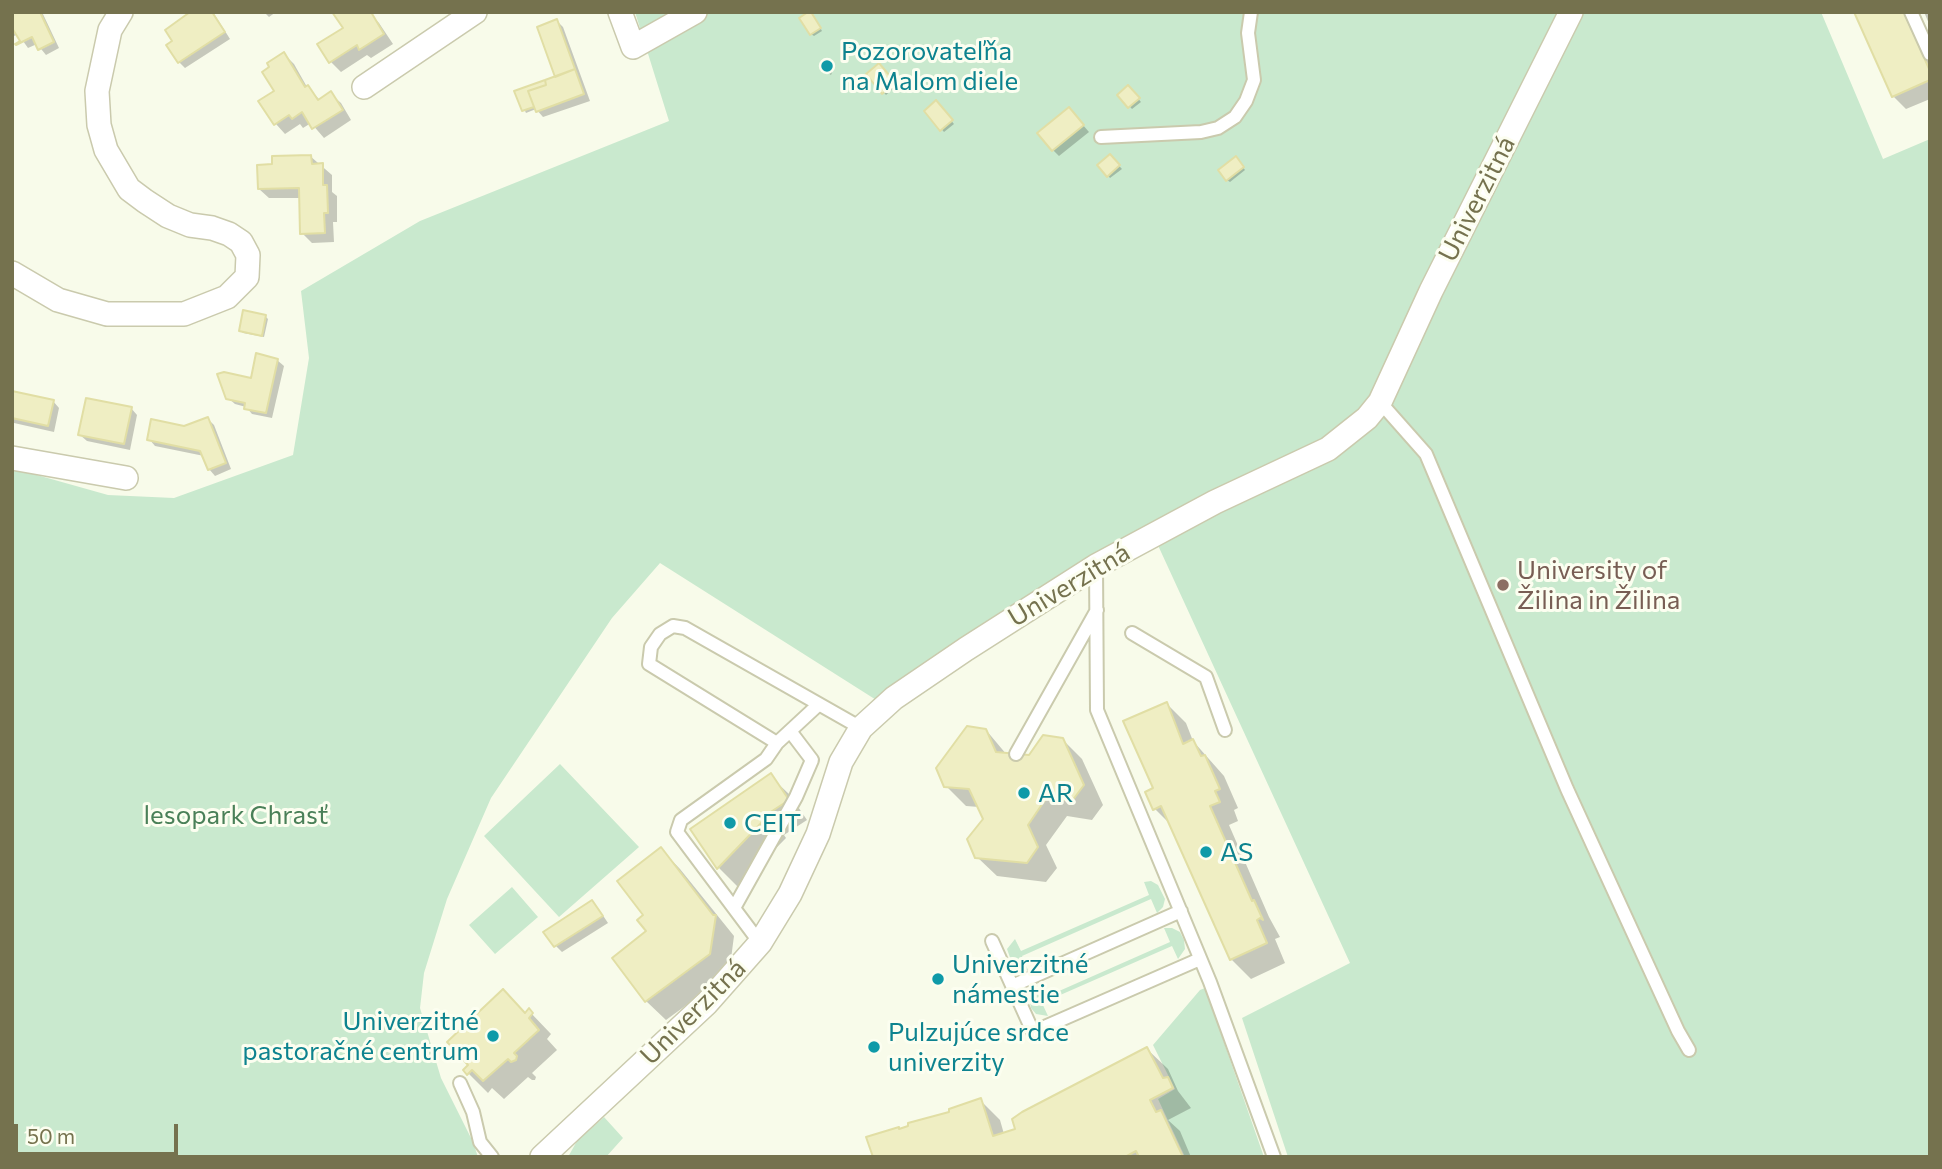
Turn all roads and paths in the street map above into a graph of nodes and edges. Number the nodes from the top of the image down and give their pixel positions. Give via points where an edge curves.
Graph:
1 (121, 12) edge
2 (475, 12) edge
3 (620, 12) edge
4 (695, 12) edge
5 (1251, 12) edge
6 (1571, 12) edge
7 (1911, 12) edge
8 (1930, 54) edge
9 (364, 87) dead end
10 (1101, 137) dead end
11 (12, 273) edge
12 (1380, 401) junction
13 (12, 458) edge
14 (126, 478) dead end
15 (1097, 566) junction
16 (1098, 610) junction
17 (1132, 633) dead end
18 (818, 705) junction
19 (861, 728) junction
20 (1225, 730) dead end
21 (790, 731) junction
22 (777, 743) junction
23 (1016, 754) dead end
24 (734, 908) junction
25 (1181, 911) junction
26 (992, 941) dead end
27 (760, 943) junction
28 (1200, 958) junction
29 (1012, 986) junction
30 (1689, 1050) dead end
31 (460, 1083) dead end
32 (546, 1155) edge
33 (492, 1157) edge
34 (1274, 1157) edge

1 - 11 street via 110,30 97,91 106,150 129,189 145,201 168,216 229,234 241,242 248,255 247,277 227,297 184,314 107,314 58,300
2 - 9 street
3 - 4 street via 633,47
5 - 10 lane via 1248,33 1254,80 1235,117 1201,132
6 - 12 street, Univerzitná
7 - 8 lane
12 - 15 street, Univerzitná via 1367,418 1328,449 1215,502
12 - 30 lane via 1426,454 1567,789
13 - 14 street
15 - 16 lane
15 - 19 street, Univerzitná via 919,680
16 - 23 lane
16 - 25 lane via 1097,710
17 - 20 lane via 1206,677
18 - 19 lane
18 - 21 lane
18 - 22 lane via 685,628 673,626 660,634 651,647 649,664
19 - 27 street, Univerzitná via 841,762 818,834 790,894
21 - 22 lane
21 - 24 lane via 812,760
22 - 24 lane via 766,759 681,820 677,832
24 - 27 lane
25 - 28 lane
25 - 29 lane
26 - 29 lane
27 - 32 street, Univerzitná via 708,1003
28 - 29 lane via 1033,1032
28 - 34 lane
31 - 33 lane via 480,1142

